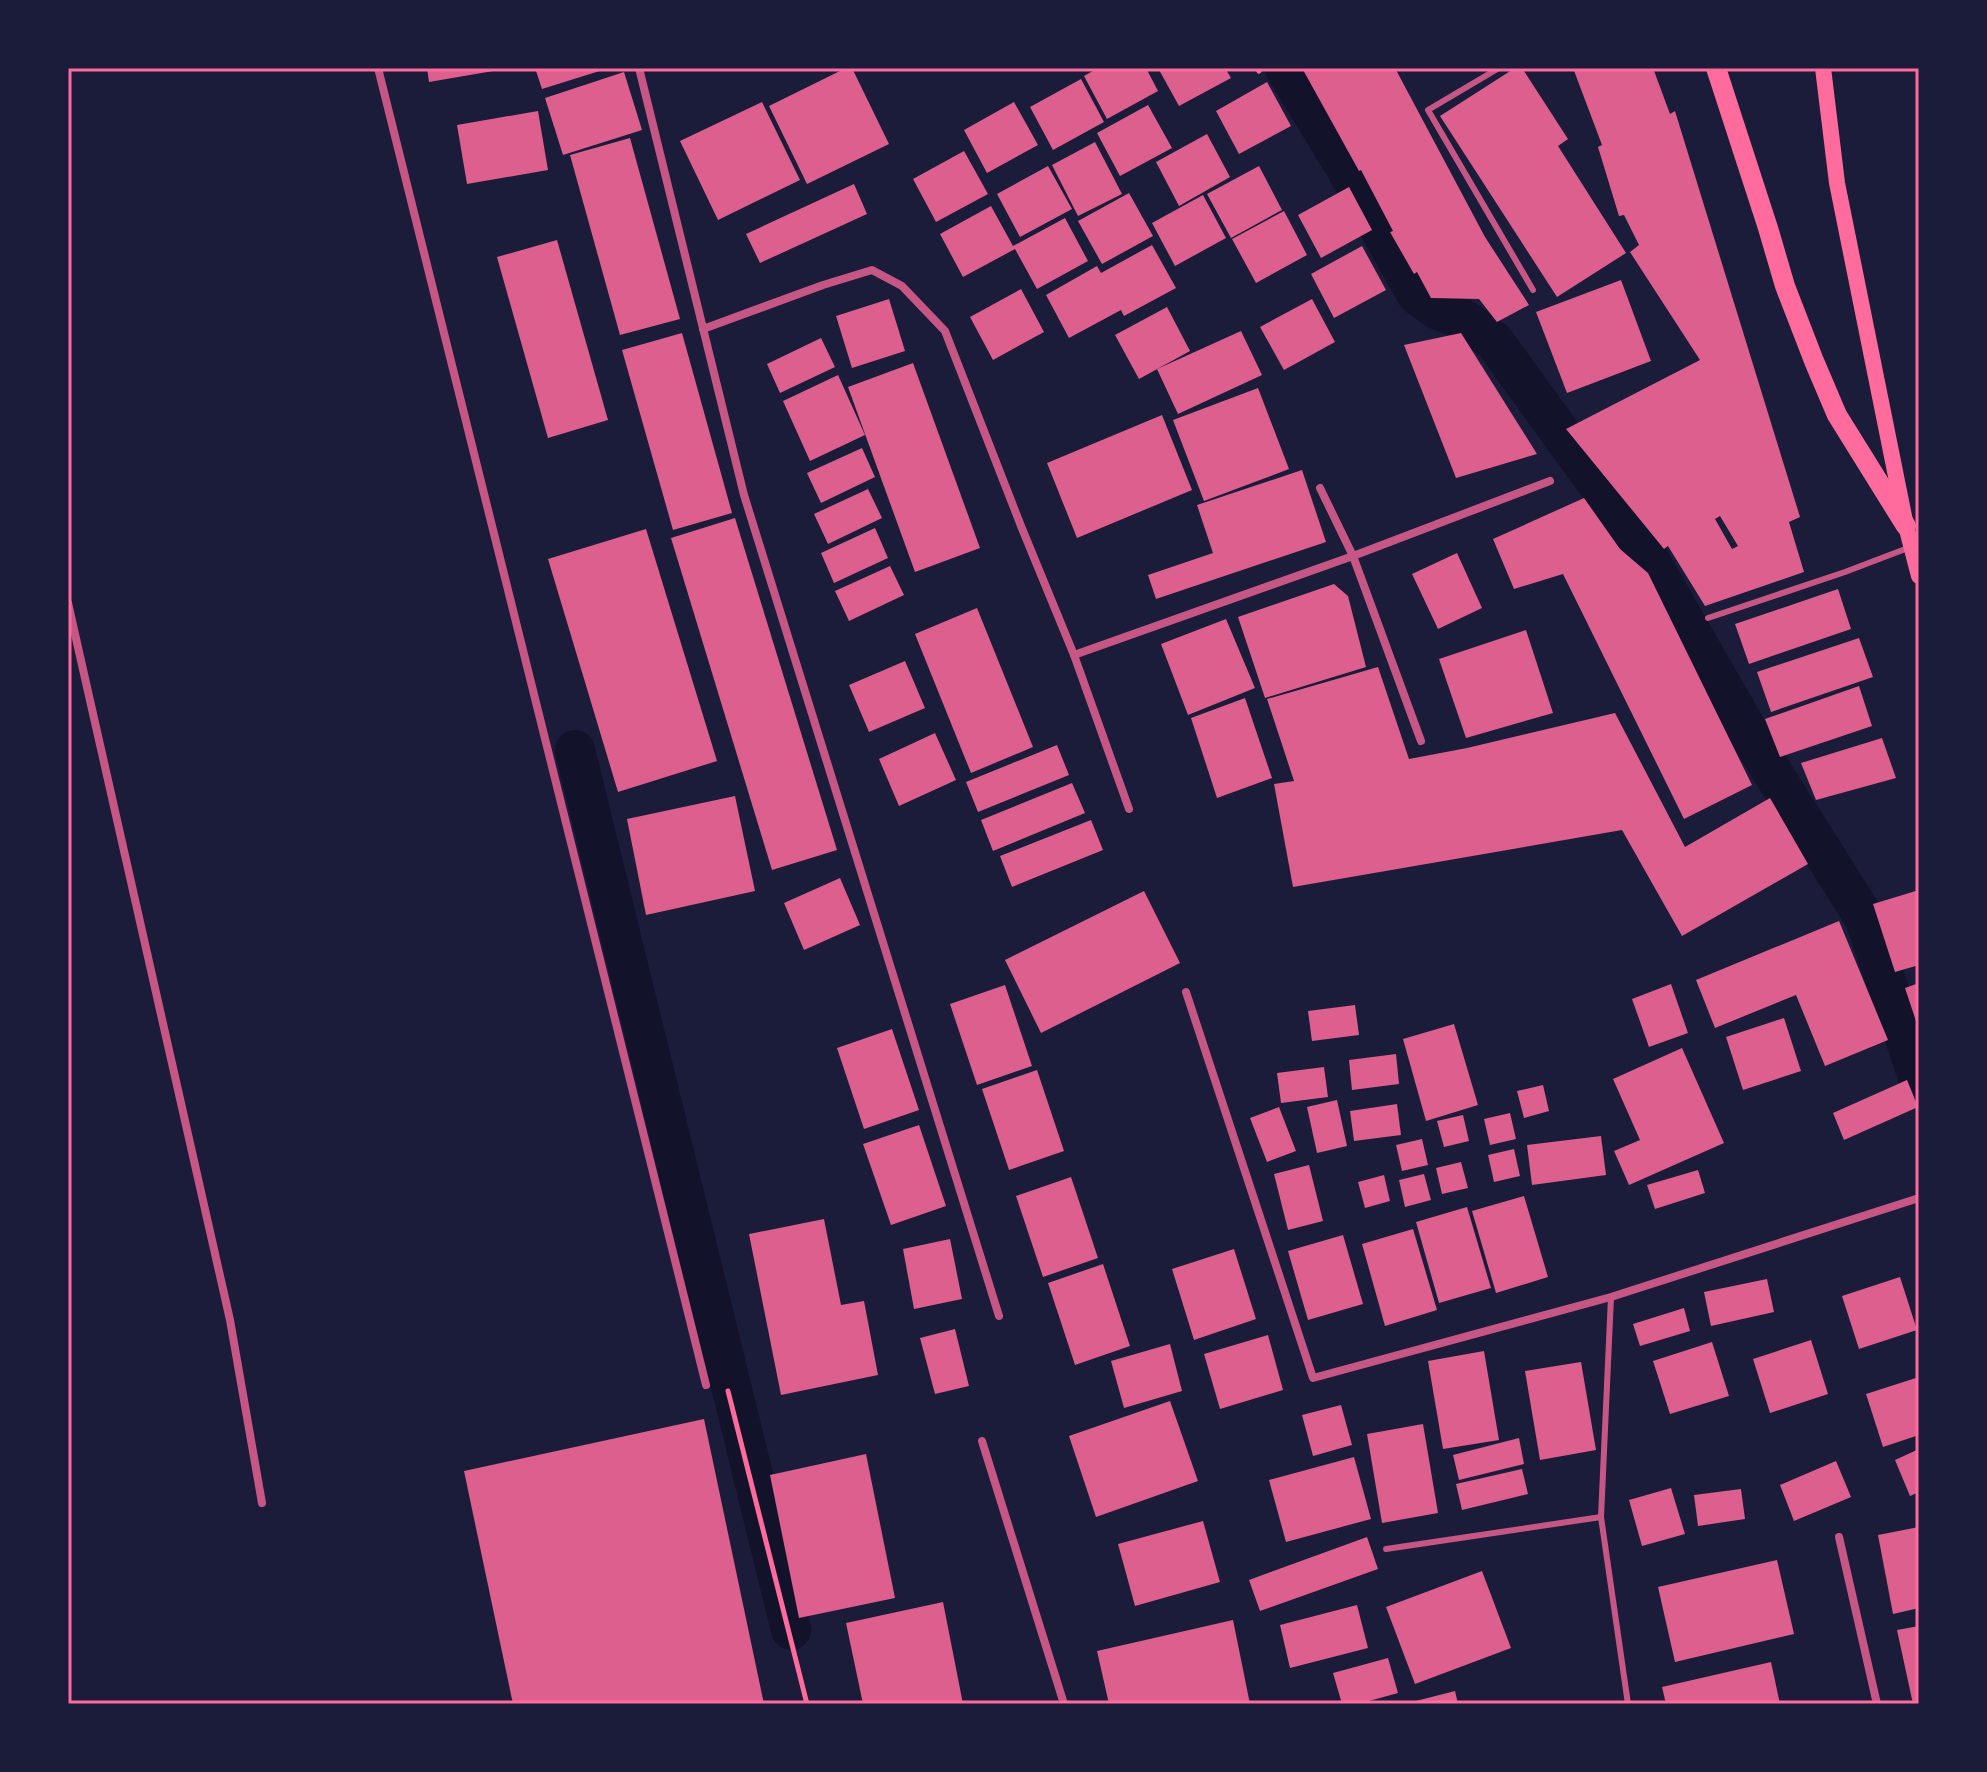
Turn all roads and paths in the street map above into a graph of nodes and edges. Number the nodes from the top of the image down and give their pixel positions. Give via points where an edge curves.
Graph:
1 (378, 68) edge
2 (639, 68) edge
3 (1499, 68) edge
4 (1716, 68) edge
5 (1823, 68) edge
6 (1533, 290) dead end
7 (703, 329) junction
8 (1550, 481) dead end
9 (1320, 488) dead end
10 (1906, 526) junction
11 (1912, 547) junction
12 (1353, 556) junction
13 (1919, 576) edge
14 (68, 603) edge
15 (1708, 618) dead end
16 (1074, 655) junction
17 (1421, 741) dead end
18 (1129, 809) dead end
19 (1186, 992) dead end
20 (1919, 1198) edge
21 (1611, 1297) junction
22 (999, 1316) dead end
23 (706, 1385) dead end
24 (982, 1441) dead end
25 (262, 1503) dead end
26 (1601, 1517) junction
27 (1839, 1537) dead end
28 (1386, 1549) dead end
29 (1064, 1704) edge
30 (1628, 1704) edge
31 (1877, 1704) edge

1 - 23 street
2 - 7 street
3 - 6 lane via 1428,110
4 - 10 main road via 1814,361 1837,415
5 - 10 main road via 1837,183
7 - 16 street via 872,270 902,286 945,331
7 - 22 street via 744,495
8 - 12 street
9 - 12 street
10 - 11 main road
11 - 13 main road
11 - 15 lane
12 - 16 street
12 - 17 street
14 - 25 street via 230,1320
16 - 18 street
19 - 21 street via 1313,1378
20 - 21 street
21 - 26 lane
24 - 29 street
26 - 28 lane
26 - 30 lane
27 - 31 street

